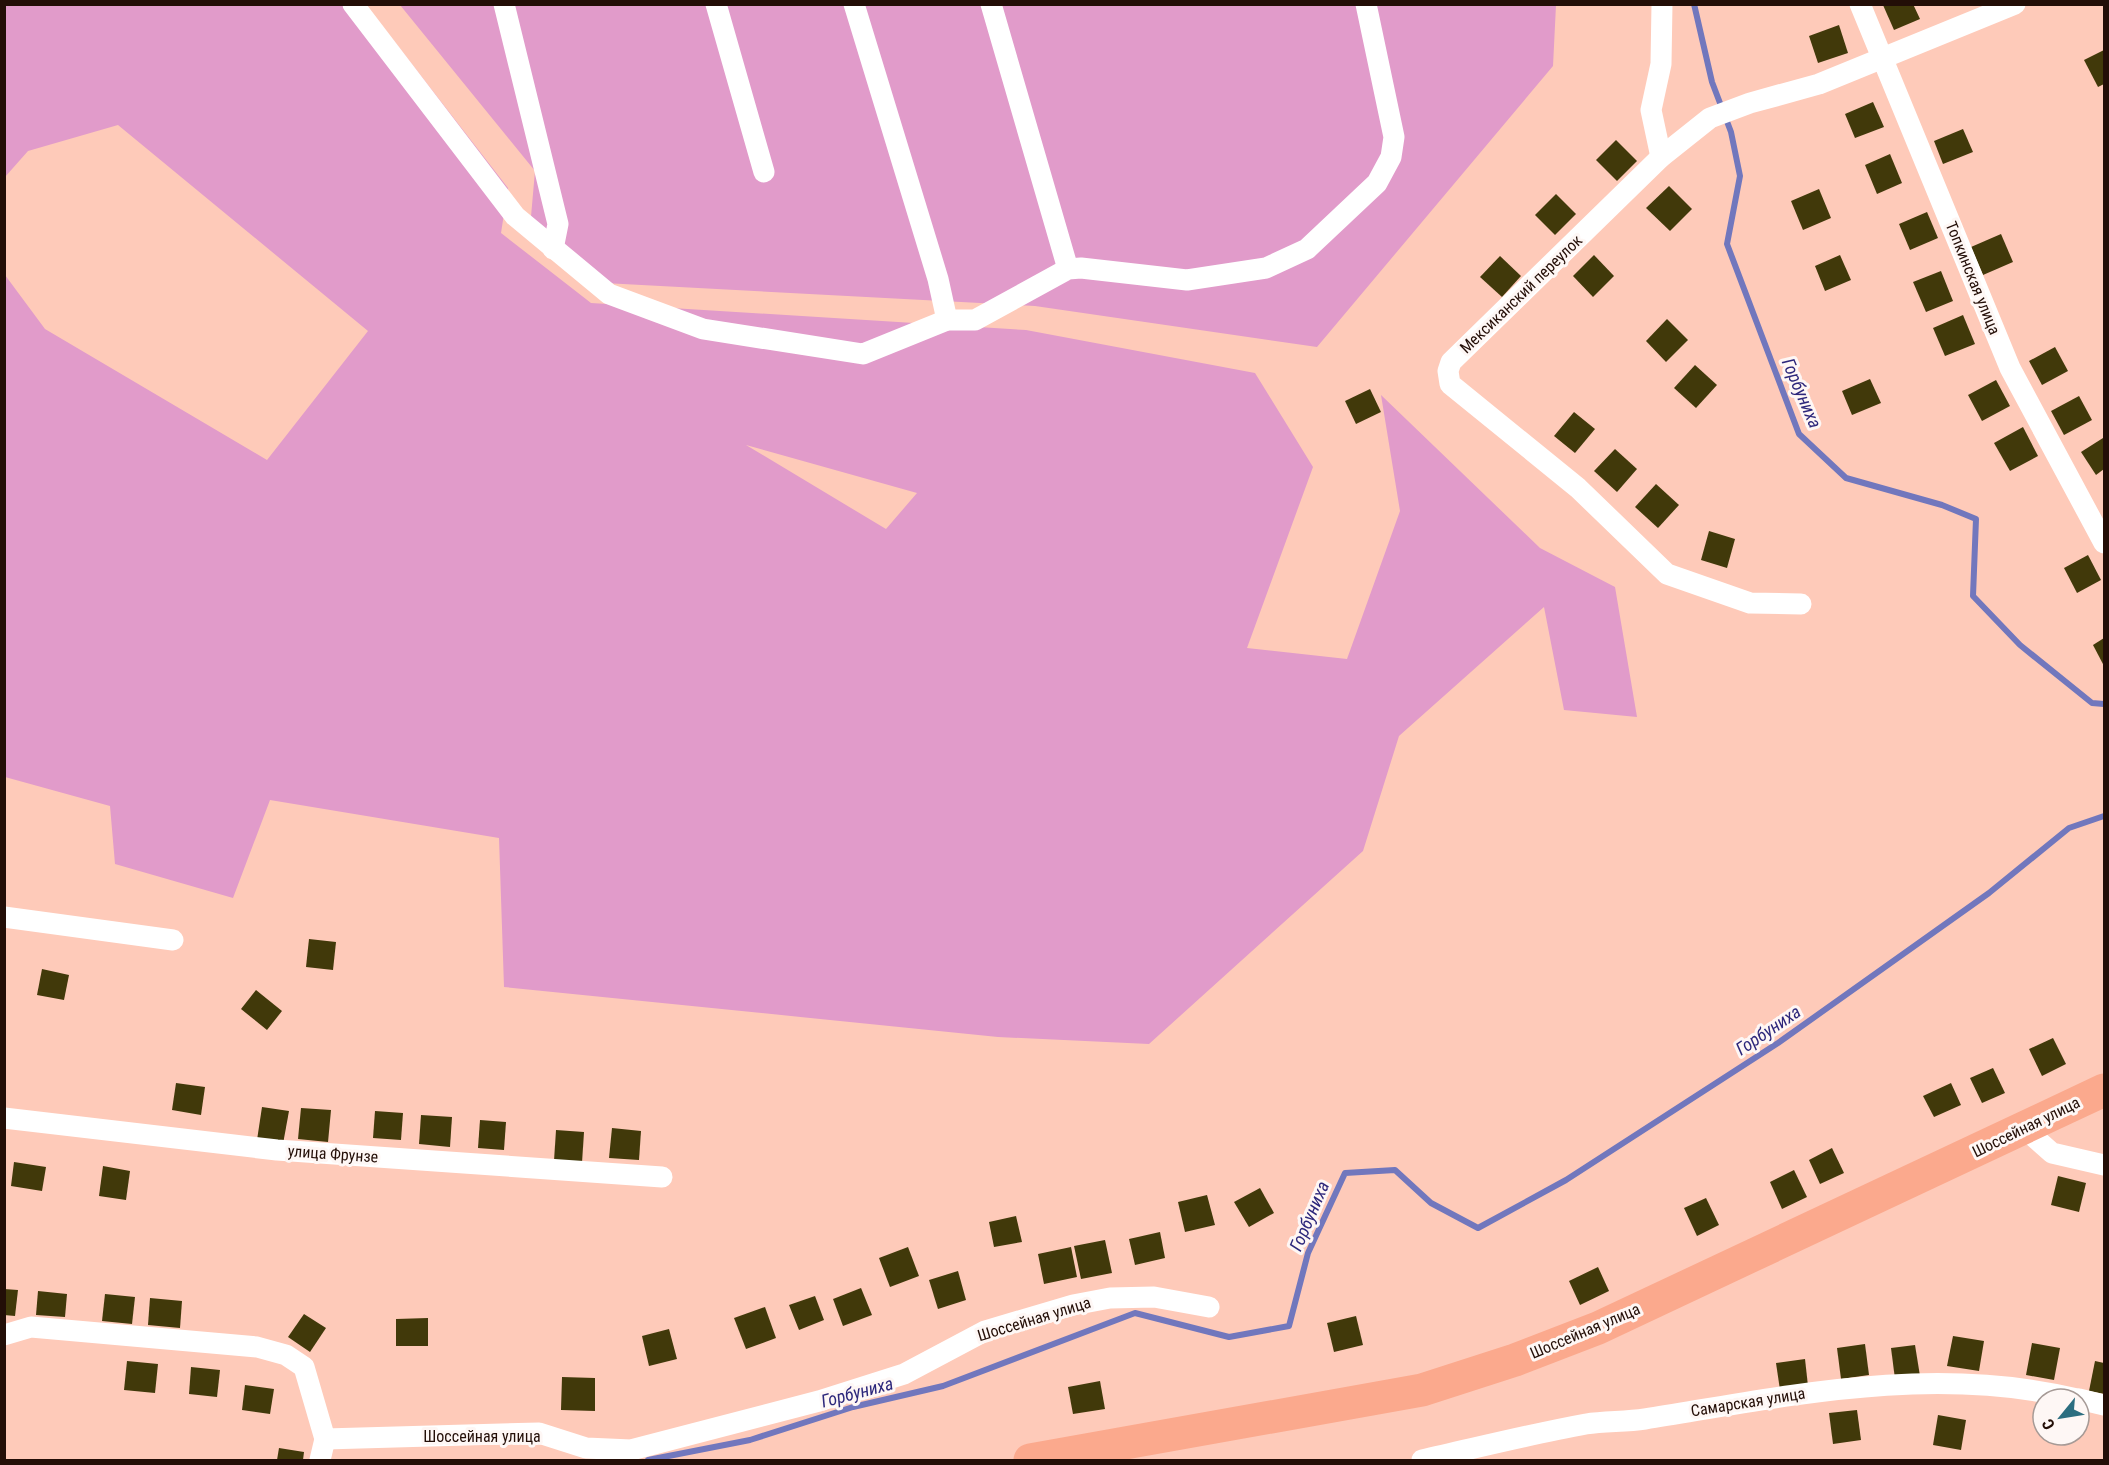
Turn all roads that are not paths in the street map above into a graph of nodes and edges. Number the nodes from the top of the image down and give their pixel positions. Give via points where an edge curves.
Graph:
1 (353, 4) edge
2 (504, 4) edge
3 (716, 4) edge
4 (854, 4) edge
5 (991, 4) edge
6 (1366, 4) edge
7 (1662, 4) edge
8 (1860, 4) edge
9 (2015, 4) edge
10 (1883, 58) junction
11 (1661, 157) junction
12 (764, 172) dead end
13 (553, 249) junction
14 (1068, 269) junction
15 (947, 320) junction
16 (2104, 543) edge
17 (1801, 604) dead end
18 (4, 917) edge
19 (173, 940) dead end
20 (2104, 1090) edge
21 (4, 1118) edge
22 (2025, 1129) junction
23 (2104, 1165) edge
24 (662, 1177) dead end
25 (1209, 1307) dead end
26 (4, 1335) edge
27 (2031, 1391) edge
28 (325, 1439) junction
29 (586, 1454) edge
30 (320, 1461) edge
31 (1030, 1461) edge
32 (1422, 1461) edge

1 - 13 street via 515,216
2 - 13 street via 558,224
3 - 12 street
4 - 15 street
5 - 14 street
6 - 14 street via 1394,137 1391,157 1377,183 1307,249 1266,268 1187,280
7 - 11 street via 1661,64 1650,110
8 - 10 street, Топкинская улица
9 - 10 street, Мексиканский переулок
10 - 11 street, Мексиканский переулок via 1819,84 1710,118
10 - 16 street, Топкинская улица via 2010,368
11 - 17 street, Мексиканский переулок via 1451,362 1450,384 1578,488 1667,574 1750,603
13 - 15 street via 609,294 703,329 863,354
14 - 15 street via 975,320
18 - 19 street
20 - 22 main road, Шоссейная улица
21 - 24 street, улица Фрунзе via 277,1150
22 - 23 street via 2052,1153
22 - 31 main road, Шоссейная улица via 1598,1328 1515,1360 1422,1390
25 - 29 street, Шоссейная улица via 1154,1297 1110,1298 1073,1305 985,1331 904,1374 819,1401 631,1450
26 - 28 street via 31,1327 256,1347 286,1355 304,1367
27 - 32 street, Самарская улица via 1959,1384 1850,1386 1643,1419 1587,1424
28 - 29 street, Шоссейная улица via 539,1433
28 - 30 street

